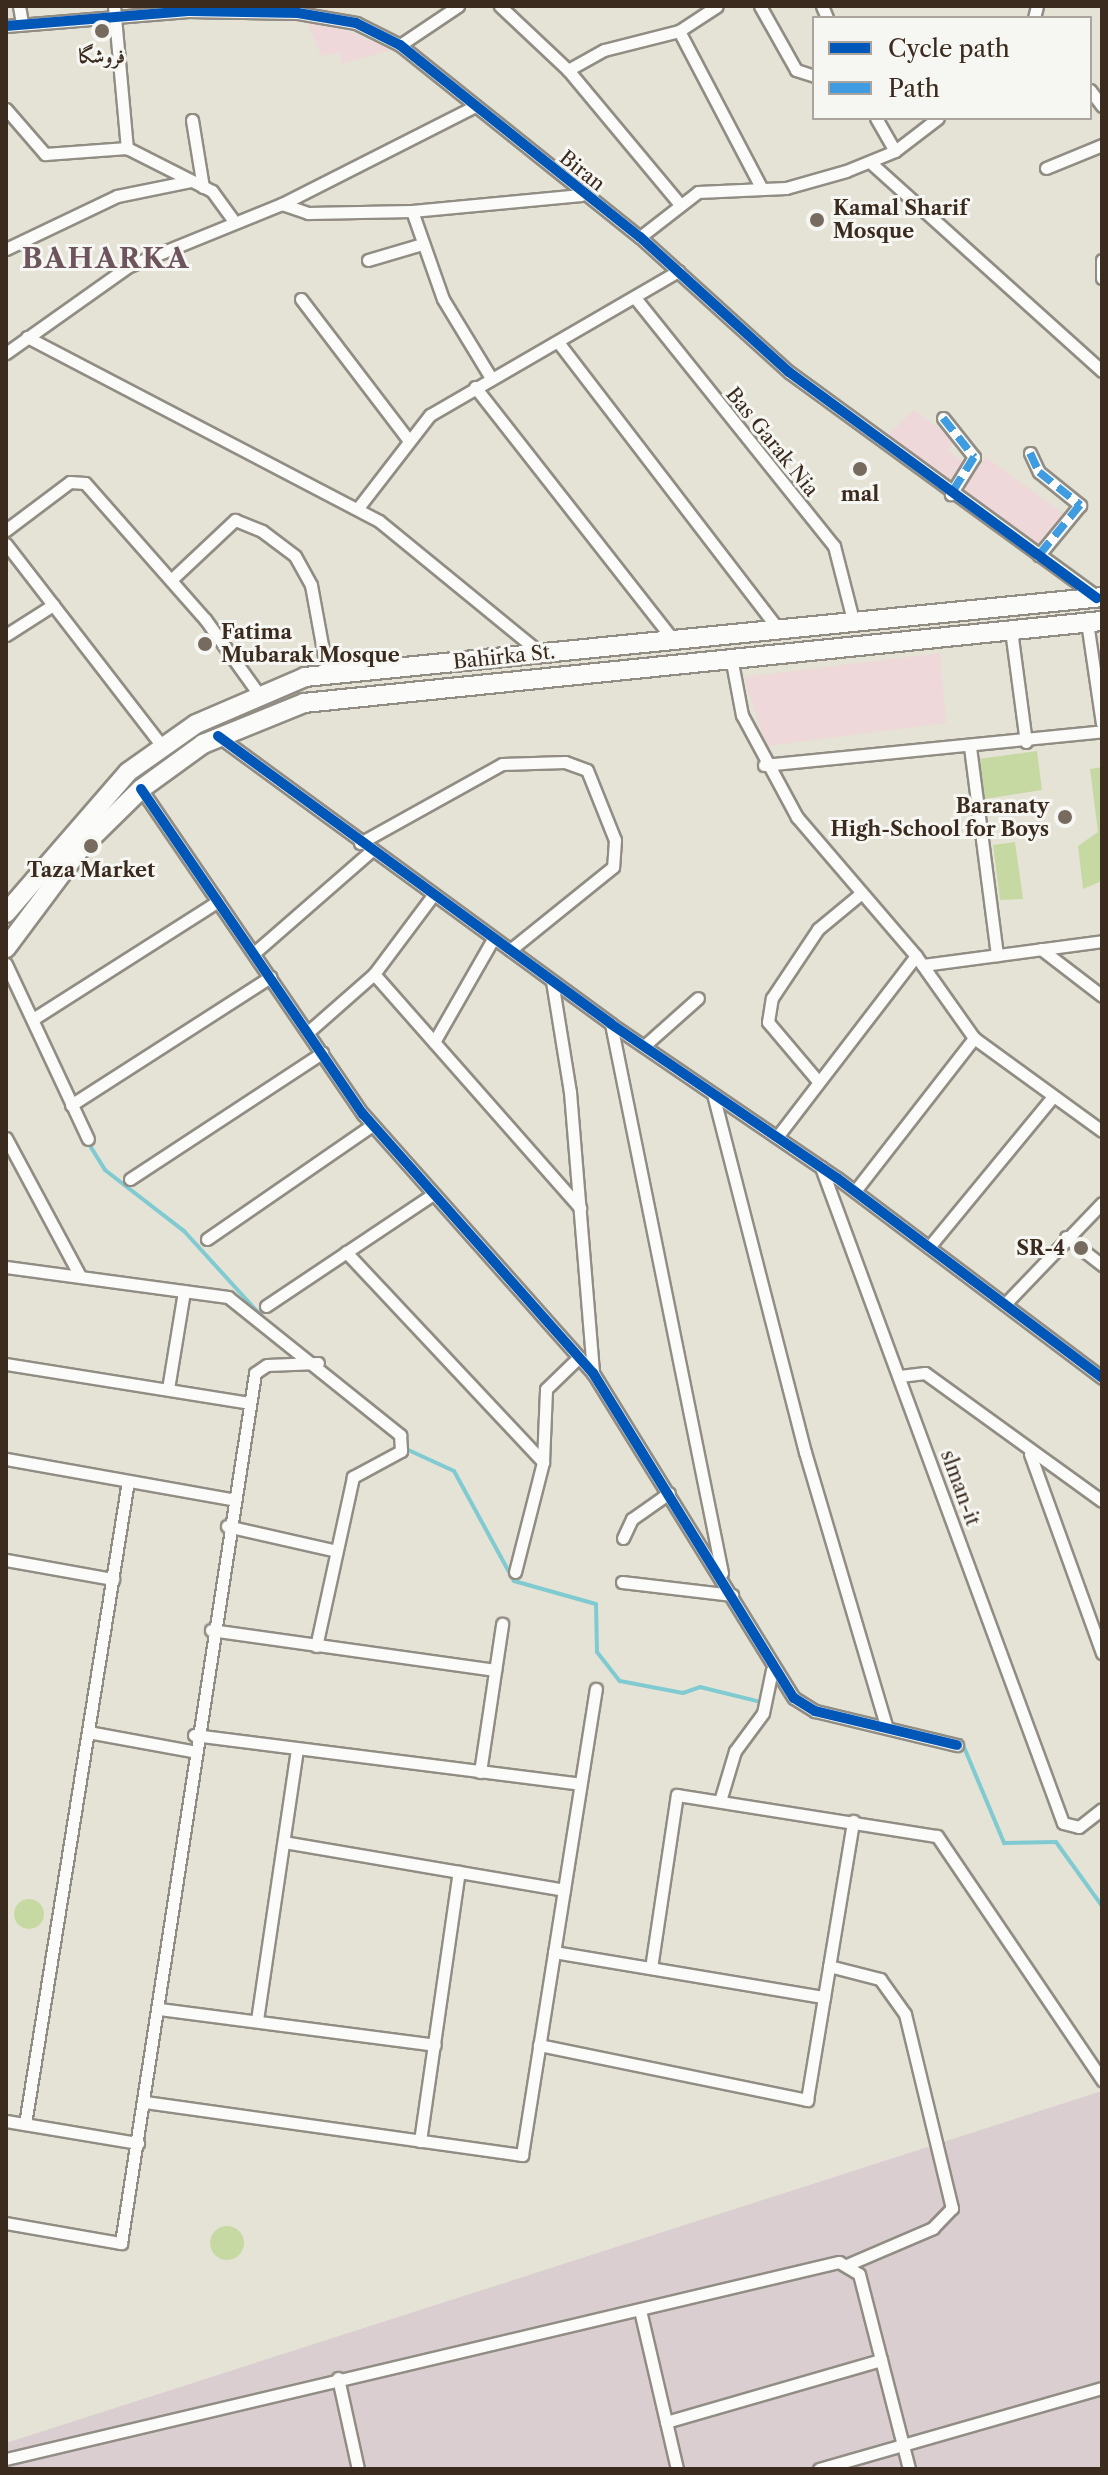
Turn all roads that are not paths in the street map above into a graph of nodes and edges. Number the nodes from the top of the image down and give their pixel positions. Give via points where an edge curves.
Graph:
1 (19, 6) edge
2 (458, 6) edge
3 (500, 6) edge
4 (717, 6) edge
5 (760, 6) edge
6 (267, 9) edge
7 (115, 12) edge
8 (22, 23) junction
9 (6, 26) edge
10 (679, 31) junction
11 (400, 45) junction
12 (568, 70) junction
13 (812, 75) edge
14 (475, 106) junction
15 (6, 109) edge
16 (192, 120) dead end
17 (877, 120) edge
18 (935, 120) edge
19 (1102, 145) edge
20 (127, 148) junction
21 (895, 151) junction
22 (871, 163) junction
23 (1046, 168) dead end
24 (191, 181) junction
25 (203, 187) junction
26 (762, 189) junction
27 (581, 195) junction
28 (679, 203) junction
29 (282, 204) junction
30 (412, 211) junction
31 (232, 219) junction
32 (640, 237) junction
33 (419, 245) junction
34 (6, 249) edge
35 (368, 260) dead end
36 (1102, 260) edge
37 (678, 271) junction
38 (1102, 278) edge
39 (301, 299) dead end
40 (636, 299) junction
41 (27, 337) junction
42 (558, 342) junction
43 (6, 353) edge
44 (1102, 369) edge
45 (491, 378) junction
46 (475, 387) junction
47 (943, 418) dead end
48 (407, 438) junction
49 (1030, 453) dead end
50 (951, 494) junction
51 (358, 508) junction
52 (6, 530) edge
53 (6, 544) edge
54 (1039, 555) junction
55 (171, 580) junction
56 (1100, 597) edge
57 (1048, 604) junction
58 (53, 605) junction
59 (853, 620) junction
60 (1094, 621) edge
61 (777, 627) junction
62 (1051, 627) junction
63 (1011, 630) junction
64 (6, 635) edge
65 (672, 638) junction
66 (539, 652) junction
67 (731, 657) junction
68 (327, 672) junction
69 (1099, 686) edge
70 (258, 693) junction
71 (1102, 723) edge
72 (1102, 731) edge
73 (218, 736) junction
74 (1026, 742) junction
75 (162, 746) junction
76 (970, 747) junction
77 (764, 765) junction
78 (141, 789) junction
79 (98, 800) junction
80 (111, 816) junction
81 (360, 843) junction
82 (371, 851) junction
83 (58, 861) junction
84 (433, 895) junction
85 (859, 895) junction
86 (218, 901) junction
87 (7, 907) edge
88 (493, 939) junction
89 (1102, 941) edge
90 (6, 948) edge
91 (1041, 949) junction
92 (510, 950) junction
93 (254, 953) junction
94 (997, 955) junction
95 (920, 961) junction
96 (6, 964) edge
97 (374, 974) junction
98 (270, 977) junction
99 (552, 981) junction
100 (1102, 996) edge
101 (698, 998) dead end
102 (33, 1019) junction
103 (611, 1024) junction
104 (308, 1032) junction
105 (974, 1038) junction
106 (434, 1042) junction
107 (644, 1046) junction
108 (322, 1053) junction
109 (817, 1080) junction
110 (713, 1094) junction
111 (1052, 1098) junction
112 (71, 1105) junction
113 (372, 1125) junction
114 (1102, 1131) edge
115 (777, 1137) junction
116 (6, 1138) edge
117 (88, 1139) dead end
118 (821, 1167) junction
119 (130, 1179) dead end
120 (855, 1191) junction
121 (432, 1195) junction
122 (1102, 1203) edge
123 (580, 1208) junction
124 (1066, 1237) junction
125 (207, 1239) dead end
126 (929, 1247) junction
127 (346, 1252) junction
128 (1102, 1265) edge
129 (6, 1267) edge
130 (80, 1276) junction
131 (184, 1291) junction
132 (1005, 1304) junction
133 (266, 1306) dead end
134 (579, 1357) junction
135 (318, 1363) junction
136 (6, 1364) edge
137 (593, 1373) junction
138 (900, 1376) junction
139 (1102, 1378) edge
140 (168, 1389) junction
141 (250, 1403) junction
142 (1030, 1454) junction
143 (6, 1459) edge
144 (543, 1462) junction
145 (128, 1481) junction
146 (669, 1493) junction
147 (231, 1499) junction
148 (1102, 1501) edge
149 (227, 1526) junction
150 (623, 1538) dead end
151 (333, 1550) junction
152 (6, 1560) edge
153 (515, 1572) dead end
154 (723, 1577) junction
155 (113, 1579) junction
156 (622, 1582) dead end
157 (732, 1595) junction
158 (502, 1624) dead end
159 (211, 1630) junction
160 (316, 1646) junction
161 (1102, 1653) edge
162 (495, 1670) junction
163 (772, 1670) junction
164 (596, 1689) dead end
165 (886, 1725) junction
166 (88, 1732) junction
167 (194, 1735) junction
168 (957, 1745) dead end
169 (297, 1750) junction
170 (192, 1751) junction
171 (480, 1772) junction
172 (580, 1784) junction
173 (720, 1801) junction
174 (1102, 1809) edge
175 (853, 1821) junction
176 (284, 1842) junction
177 (459, 1872) junction
178 (564, 1890) junction
179 (554, 1952) junction
180 (829, 1966) junction
181 (651, 1968) junction
182 (824, 1997) junction
183 (159, 2009) junction
184 (257, 2020) junction
185 (435, 2045) junction
186 (539, 2045) junction
187 (1102, 2080) edge
188 (145, 2102) junction
189 (6, 2121) edge
190 (25, 2124) junction
191 (420, 2141) junction
192 (138, 2143) junction
193 (6, 2223) edge
194 (849, 2264) junction
195 (640, 2310) junction
196 (881, 2360) junction
197 (338, 2378) junction
198 (1102, 2388) edge
199 (666, 2422) junction
200 (904, 2448) junction
201 (6, 2459) edge
202 (358, 2469) edge
203 (677, 2469) edge
204 (819, 2469) edge
205 (909, 2469) edge

1 - 8 street
2 - 11 street
3 - 12 street
4 - 10 street
5 - 13 street via 796,70
6 - 7 street, Biran
6 - 11 street, Biran via 356,23
7 - 8 street, Biran
7 - 20 street
8 - 9 street, Biran
10 - 12 street via 604,50
10 - 26 street
11 - 14 street, Biran
12 - 28 street
14 - 27 street, Biran
14 - 29 street
15 - 20 street via 45,154
16 - 25 street
17 - 21 street
18 - 21 street
19 - 23 street
20 - 24 street
21 - 22 street
22 - 26 street
22 - 44 street
24 - 25 street
24 - 34 street via 117,196
25 - 31 street
26 - 28 street via 698,192
27 - 30 street
27 - 32 street, Biran
28 - 32 street
29 - 30 street via 308,213
29 - 31 street
30 - 33 street
31 - 41 street via 129,266
32 - 37 street, Biran
33 - 35 street
33 - 45 street
36 - 38 street
37 - 40 street
37 - 50 street, Biran via 789,372
39 - 48 street
40 - 42 street
40 - 59 street, Bas Garak Nia via 834,546
41 - 43 street
41 - 51 street
42 - 45 street
42 - 61 street
45 - 46 street
46 - 48 street
46 - 65 street
47 - 50 street via 974,457
48 - 51 street
49 - 54 street via 1039,472 1080,505
50 - 54 street, Biran
51 - 66 street via 403,536
52 - 55 street via 78,479
53 - 58 street
54 - 56 street, Biran
55 - 68 street via 235,520 262,531 295,556 311,585
55 - 70 street
56 - 57 main road, Bahirka St.
57 - 59 main road, Bahirka St.
57 - 62 main road via 1042,617
58 - 64 street
58 - 75 street
59 - 61 main road, Bahirka St.
60 - 62 main road, Bahirka St.
60 - 69 street
61 - 65 main road, Bahirka St.
62 - 63 main road, Bahirka St.
63 - 67 main road, Bahirka St.
63 - 74 street
65 - 66 main road, Bahirka St.
66 - 68 main road, Bahirka St.
67 - 73 main road, Bahirka St. via 331,697
67 - 77 street via 742,715
68 - 70 main road, Bahirka St.
69 - 71 street
70 - 75 main road, Bahirka St.
72 - 74 street
73 - 78 main road, Bahirka St.
73 - 81 street
74 - 76 street
75 - 79 main road, Bahirka St.
76 - 77 street
76 - 94 street
77 - 85 street
78 - 80 main road, Bahirka St.
78 - 86 street
79 - 80 main road via 96,816
79 - 83 main road, Bahirka St.
80 - 83 main road, Bahirka St.
81 - 82 street
81 - 92 street via 502,764 565,762 587,770 615,840 613,867
82 - 84 street
82 - 93 street
83 - 87 main road, Bahirka St.
83 - 90 main road, Bahirka St.
84 - 88 street
84 - 97 street
85 - 95 street
85 - 109 street via 818,929 772,998 768,1022
86 - 93 street
86 - 102 street
88 - 92 street
88 - 106 street
89 - 91 street
91 - 94 street
91 - 100 street
92 - 99 street
93 - 98 street
94 - 95 street
95 - 105 street
95 - 109 street
96 - 102 street
97 - 104 street
97 - 106 street
98 - 104 street
98 - 112 street
99 - 103 street
99 - 123 street
101 - 107 street
102 - 112 street
103 - 107 street
103 - 154 street
104 - 108 street
105 - 111 street
105 - 120 street
106 - 123 street
107 - 110 street
108 - 113 street
108 - 119 street
109 - 115 street
110 - 115 street
110 - 165 street via 805,1452
111 - 114 street
111 - 126 street
112 - 117 street
113 - 121 street
113 - 125 street
115 - 118 street
116 - 130 street
118 - 120 street
118 - 138 street, slman-it
120 - 126 street
121 - 127 street
121 - 134 street
122 - 124 street
123 - 137 street
124 - 128 street
124 - 132 street
126 - 132 street
127 - 133 street
127 - 144 street
129 - 130 street
130 - 131 street
131 - 135 street via 228,1297
131 - 140 street
132 - 139 street
134 - 137 street
134 - 144 street via 546,1389
135 - 141 street via 267,1365 255,1373
135 - 151 street via 400,1435 401,1451 353,1477
136 - 140 street
137 - 146 street
138 - 142 street via 925,1373
138 - 174 street, slman-it via 1063,1823 1079,1827
140 - 141 street
141 - 147 street
142 - 148 street
142 - 161 street
143 - 145 street
144 - 153 street
145 - 147 street
145 - 155 street
146 - 150 street via 632,1519
146 - 154 street
147 - 149 street
149 - 151 street
149 - 159 street
151 - 160 street
152 - 155 street
154 - 157 street
155 - 166 street
156 - 157 street
157 - 163 street
158 - 162 street
159 - 160 street
159 - 167 street
160 - 162 street
162 - 171 street
163 - 165 street via 802,1705
163 - 173 street via 763,1713 735,1751
164 - 172 street
165 - 168 street
166 - 170 street
166 - 190 street
167 - 169 street
167 - 170 street
169 - 171 street
169 - 176 street
170 - 183 street
171 - 172 street
172 - 178 street
173 - 175 street
173 - 181 street via 677,1795
175 - 180 street
175 - 187 street via 937,1836
176 - 177 street
176 - 184 street
177 - 178 street
177 - 185 street
178 - 179 street
179 - 181 street
179 - 186 street
180 - 182 street
180 - 194 street via 880,1979 905,2014 952,2208 933,2228
181 - 182 street
182 - 186 street via 807,2100
183 - 184 street
183 - 188 street
184 - 185 street
185 - 191 street
186 - 191 street via 522,2155
188 - 191 street
188 - 192 street
189 - 190 street
190 - 192 street
192 - 193 street via 121,2243
194 - 195 street
194 - 196 street via 859,2274
195 - 197 street via 355,2382
195 - 199 street
196 - 199 street
196 - 200 street
197 - 201 street
197 - 202 street
198 - 200 street
199 - 203 street
200 - 204 street
200 - 205 street

